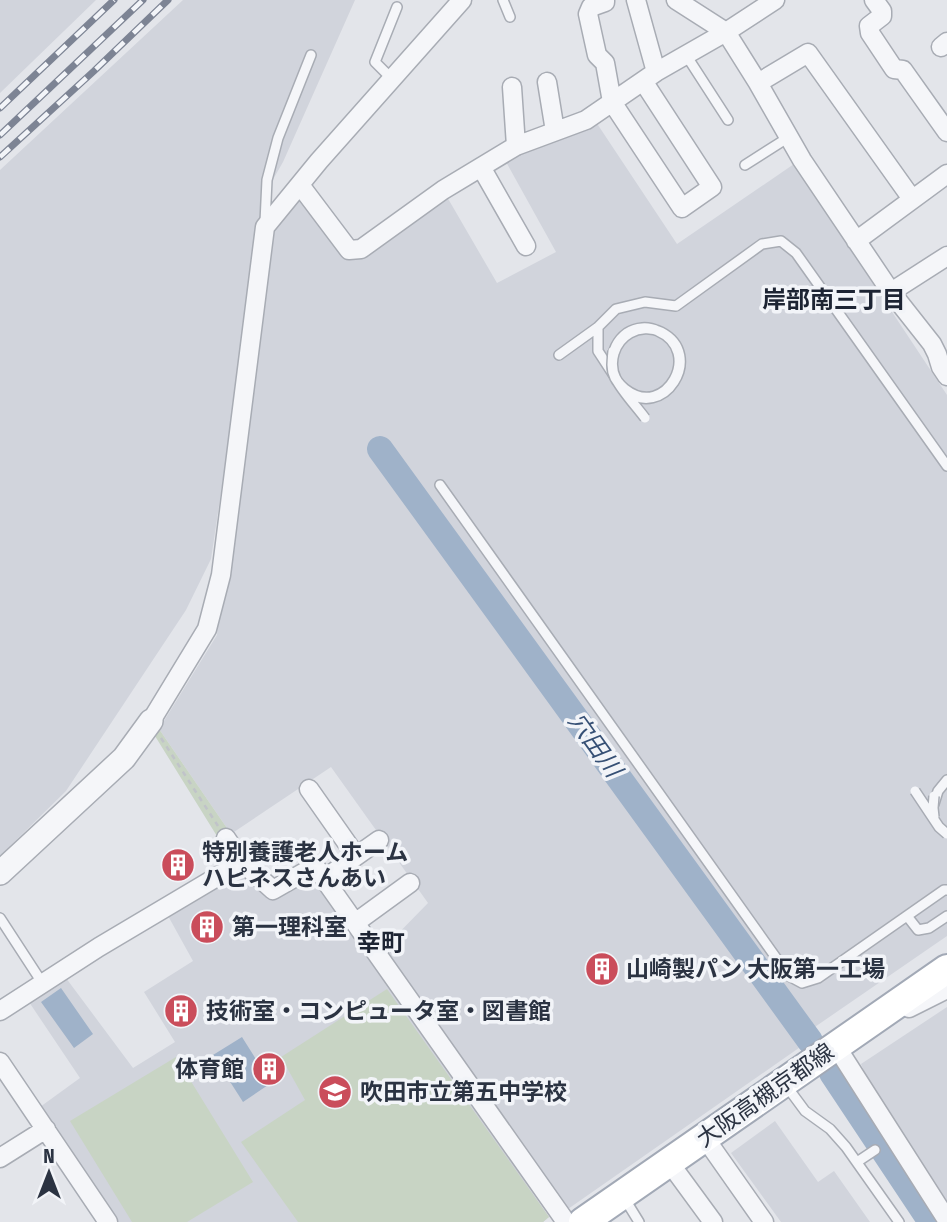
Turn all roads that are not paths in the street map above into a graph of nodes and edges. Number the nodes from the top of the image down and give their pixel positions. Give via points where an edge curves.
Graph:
1 (462, 0) edge
2 (503, 0) edge
3 (605, 0) edge
4 (636, 0) edge
5 (676, 0) edge
6 (775, 0) edge
7 (874, 0) edge
8 (397, 7) dead end
9 (510, 17) dead end
10 (726, 32) junction
11 (311, 55) dead end
12 (685, 55) junction
13 (649, 76) junction
14 (392, 79) junction
15 (547, 82) dead end
16 (758, 83) junction
17 (512, 88) dead end
18 (612, 102) junction
19 (728, 120) dead end
20 (555, 131) junction
21 (947, 132) edge
22 (789, 137) junction
23 (516, 146) junction
24 (745, 165) dead end
25 (481, 167) junction
26 (947, 174) edge
27 (300, 186) junction
28 (912, 199) junction
29 (265, 227) junction
30 (518, 241) dead end
31 (856, 241) junction
32 (947, 256) edge
33 (891, 292) junction
34 (598, 327) junction
35 (942, 351) edge
36 (559, 355) dead end
37 (947, 376) edge
38 (645, 418) dead end
39 (947, 466) edge
40 (440, 485) dead end
41 (150, 721) joint
42 (947, 779) edge
43 (309, 789) dead end
44 (915, 791) dead end
45 (947, 835) edge
46 (226, 838) road end
47 (379, 840) dead end
48 (356, 856) junction
49 (242, 862) junction
50 (0, 873) edge
51 (324, 878) junction
52 (410, 883) dead end
53 (947, 890) edge
54 (906, 916) junction
55 (947, 916) edge
56 (0, 918) edge
57 (355, 923) junction
58 (947, 954) edge
59 (947, 969) edge
60 (43, 984) junction
61 (947, 989) edge
62 (0, 1012) edge
63 (870, 1021) junction
64 (836, 1046) junction
65 (0, 1062) edge
66 (784, 1082) junction
67 (46, 1129) junction
68 (705, 1138) junction
69 (874, 1150) dead end
70 (0, 1158) edge
71 (669, 1162) junction
72 (857, 1162) junction
73 (622, 1195) junction
74 (947, 1220) edge
75 (108, 1222) edge
76 (566, 1222) edge
77 (583, 1222) edge
78 (639, 1222) edge
79 (713, 1222) edge
80 (764, 1222) edge
81 (899, 1222) edge

1 - 14 street
2 - 9 lane
3 - 18 street via 588,14 597,55 605,63
4 - 13 street
5 - 10 street
6 - 10 street
7 - 21 street via 882,16 869,26 870,33
8 - 14 lane via 376,62
10 - 12 street
10 - 16 street
11 - 29 lane via 278,138 267,180
12 - 13 street
12 - 19 lane
13 - 18 street
13 - 18 street via 712,187 682,208
14 - 27 street
15 - 20 street
16 - 22 street
16 - 28 street via 808,53
17 - 23 street
18 - 20 street via 586,120
20 - 23 street
22 - 24 lane
22 - 31 street
23 - 25 street
25 - 27 street via 361,249 349,250
25 - 30 street
26 - 28 street
27 - 29 street
28 - 31 street
29 - 41 street via 221,575 207,629
31 - 33 street
32 - 33 street
33 - 35 street
34 - 36 lane
34 - 38 lane, bridge via 598,351 608,367 614,375 618,382 622,386 643,396 668,388 676,375 679,359 678,355 677,349 674,343 670,338 659,330 648,327 637,328 625,333 620,338 613,351 611,364 612,370 614,376 618,383 622,387 627,391 635,395 643,397 656,396 668,389 674,381 678,371 680,360 679,356 677,351 675,345 671,339 665,335 660,331 654,329 643,328 638,329 632,331 620,339 614,352 612,365 613,371 615,377 619,384 623,388 628,392 635,396 644,398 652,397 661,395 665,393 672,385 677,377 680,366 680,360 678,351 675,345 671,340 666,335 660,332 643,329 638,329 626,335 617,346 613,365 613,372 615,378 620,385
34 - 39 lane via 616,309 645,302 676,306 762,244 781,241 796,253
35 - 37 street via 941,367
40 - 54 lane via 789,976 802,983 818,978
41 - 50 street via 124,758
42 - 45 lane, bridge via 934,796 933,809
43 - 48 street
44 - 45 lane, bridge
46 - 49 street
47 - 48 street
48 - 51 street
49 - 51 street via 273,890 315,866
49 - 60 street
51 - 57 street
52 - 57 street
53 - 54 lane
54 - 55 lane via 918,930
56 - 60 lane
57 - 76 street
58 - 63 street via 907,984
59 - 63 main road, 大阪高槻京都線
60 - 62 street
61 - 63 street via 886,1020
63 - 64 main road, 大阪高槻京都線
64 - 66 main road, 大阪高槻京都線
64 - 74 street
65 - 67 street
66 - 68 main road, 大阪高槻京都線
66 - 72 lane via 805,1111 830,1129
67 - 70 street
67 - 75 street
68 - 71 main road, 大阪高槻京都線
68 - 80 street
69 - 72 lane
71 - 73 main road, 大阪高槻京都線
71 - 79 street
72 - 81 lane
73 - 77 main road, 大阪高槻京都線
73 - 78 lane

